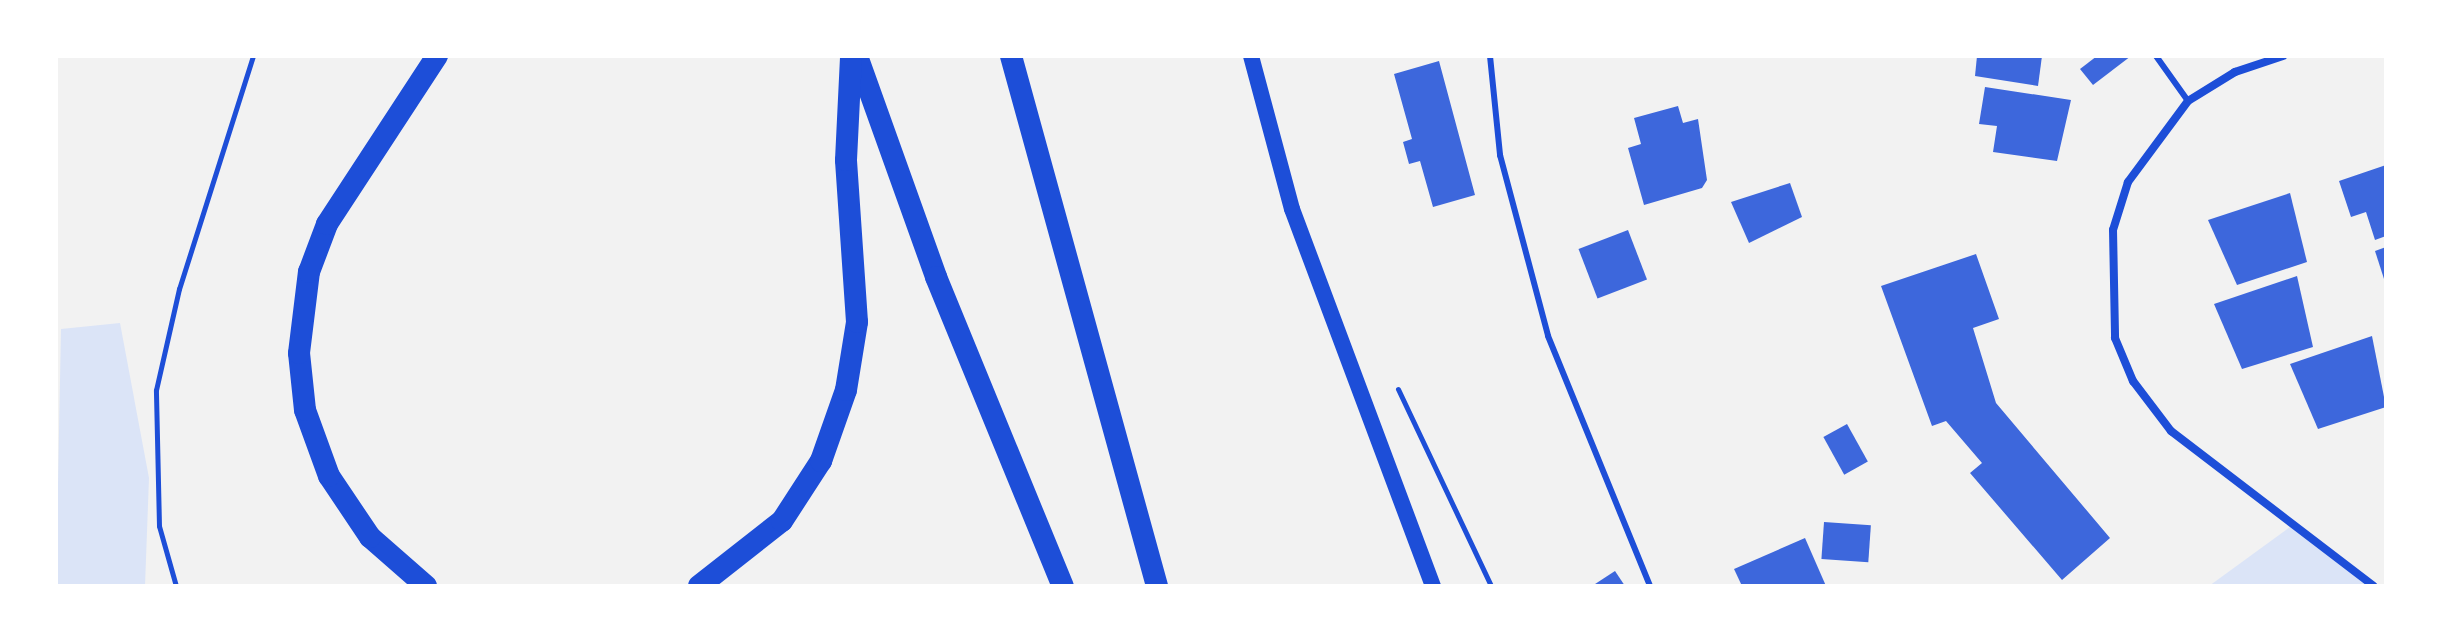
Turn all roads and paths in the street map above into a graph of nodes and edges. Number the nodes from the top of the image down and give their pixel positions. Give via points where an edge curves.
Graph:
1 (253, 56) edge
2 (437, 56) edge
3 (854, 56) edge
4 (1011, 56) edge
5 (1251, 56) edge
6 (1490, 56) edge
7 (2156, 56) edge
8 (2283, 56) edge
9 (2188, 101) junction
10 (1398, 389) dead end
11 (1424, 569) junction
12 (176, 586) edge
13 (426, 586) edge
14 (699, 586) edge
15 (1063, 586) edge
16 (1157, 586) edge
17 (1426, 586) edge
18 (1433, 586) edge
19 (1491, 586) edge
20 (1650, 586) edge
21 (2374, 586) edge

1 - 12 path via 179,289 156,390 159,526
2 - 13 highway via 327,224 309,272 299,353 305,410 329,476 370,537
3 - 14 highway via 846,160 857,322 842,404 821,461 782,521
3 - 15 highway via 941,291
4 - 16 highway
5 - 11 main road via 1292,209
6 - 20 lane via 1500,155 1540,309
7 - 9 lane
8 - 9 street via 2235,72
9 - 21 street via 2128,182 2113,230 2115,338 2133,381 2171,431
10 - 19 path
11 - 17 main road
11 - 18 main road

